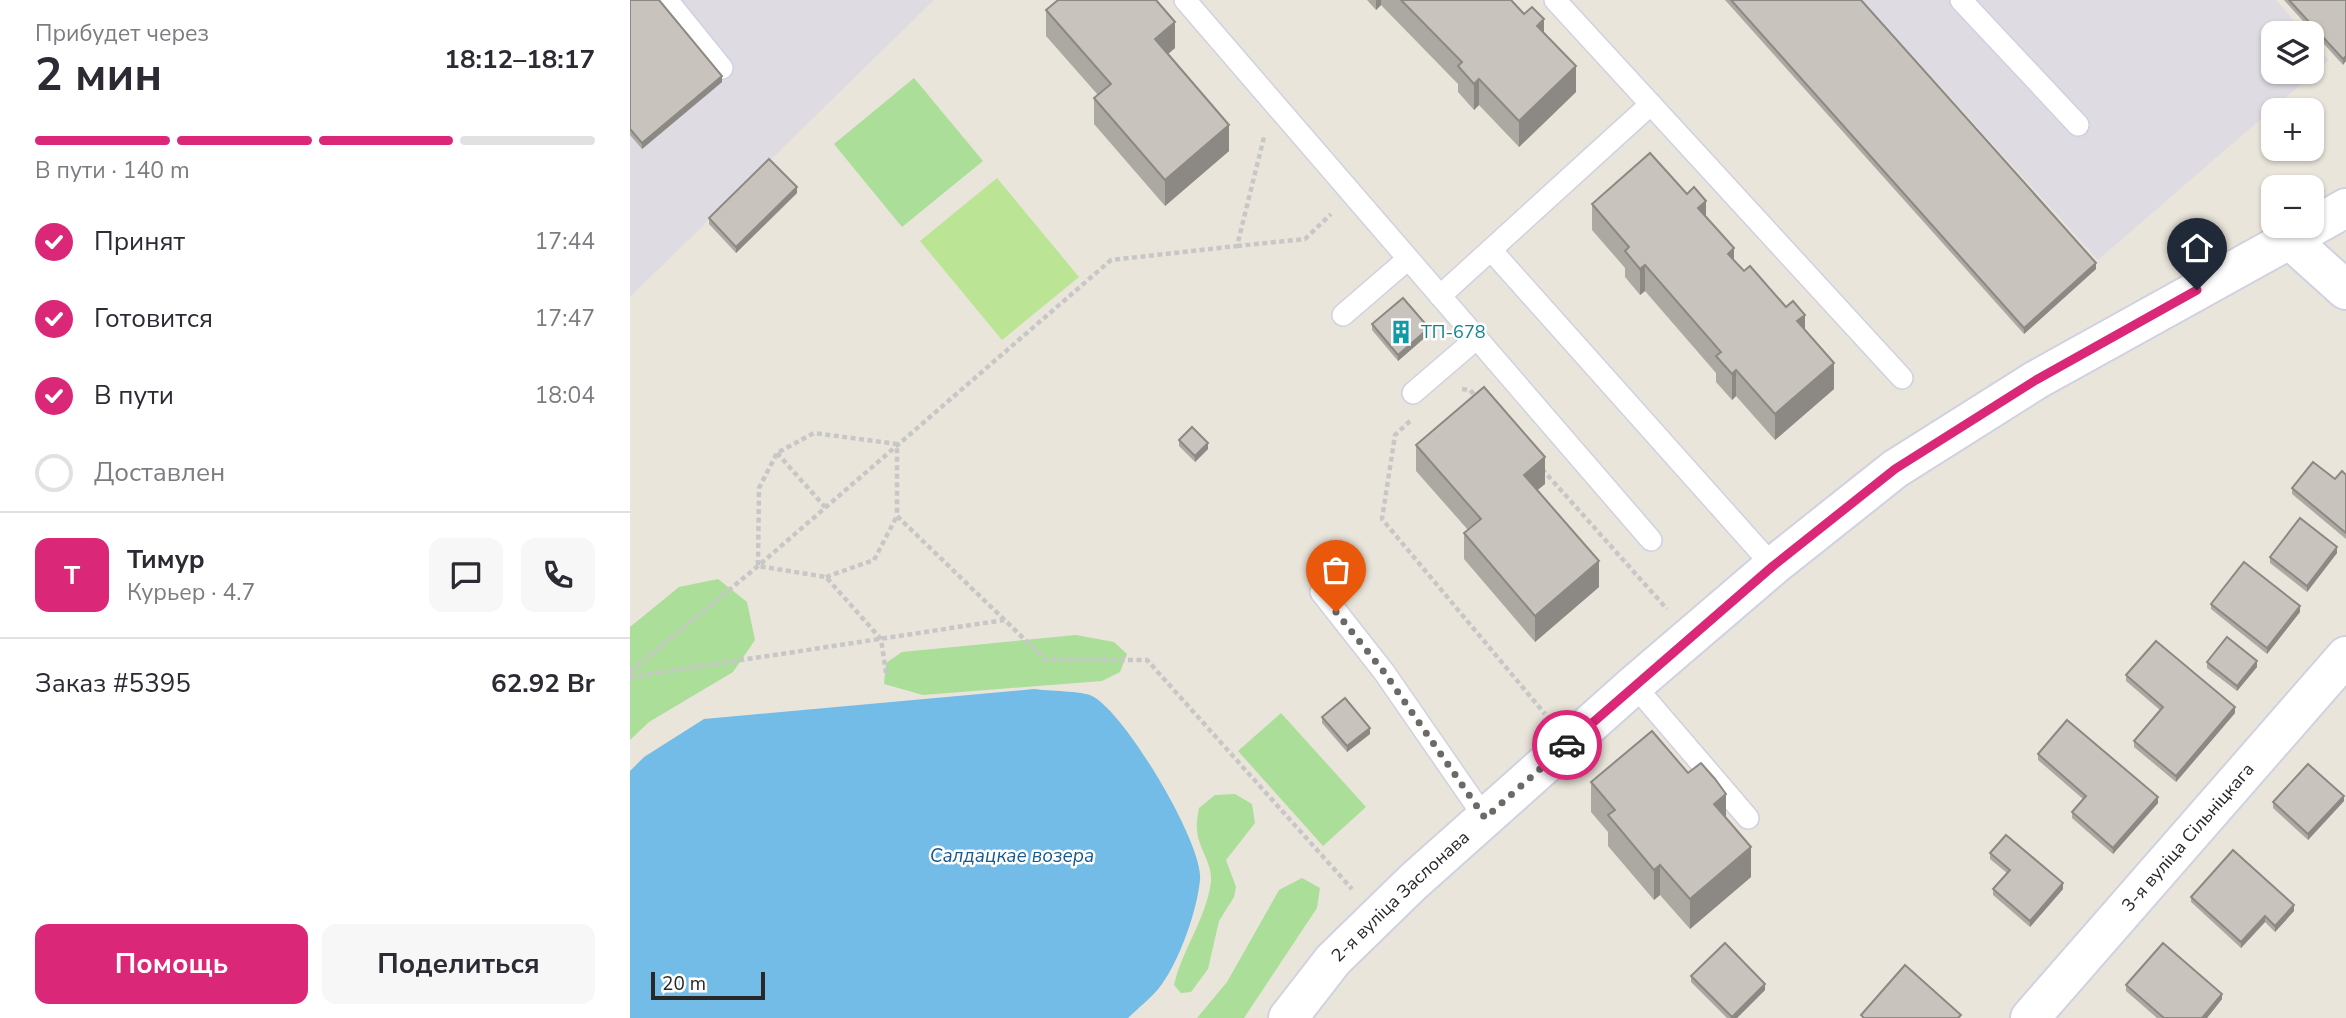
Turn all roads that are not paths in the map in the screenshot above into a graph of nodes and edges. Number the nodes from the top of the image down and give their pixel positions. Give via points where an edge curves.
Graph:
1 (667, 0) edge
2 (1185, 0) edge
3 (1555, 0) edge
4 (1961, 0) edge
5 (722, 68) dead end
6 (1651, 104) junction
7 (2078, 125) dead end
8 (2346, 208) edge
9 (2289, 239) junction
10 (1491, 250) junction
11 (1408, 259) junction
12 (2346, 290) edge
13 (1440, 296) junction
14 (1343, 315) dead end
15 (1477, 338) junction
16 (1902, 378) dead end
17 (1413, 393) dead end
18 (1651, 540) dead end
19 (1773, 566) junction
20 (1321, 592) dead end
21 (2346, 656) edge
22 (1634, 685) junction
23 (1485, 818) junction
24 (1748, 818) dead end
25 (1288, 1018) edge
26 (2030, 1018) edge

1 - 5 lane
2 - 11 lane
3 - 6 lane
4 - 7 lane
6 - 10 lane
6 - 16 lane
8 - 9 main road, 2-я вуліца Заслонава
9 - 12 main road
9 - 19 main road, 2-я вуліца Заслонава via 2036,380 1918,454
10 - 13 lane
10 - 19 lane
11 - 13 lane
11 - 14 lane
13 - 15 lane
15 - 17 lane
15 - 18 lane
19 - 22 main road, 2-я вуліца Заслонава
20 - 23 lane via 1384,672
21 - 26 main road, 3-я вуліца Сільніцкага
22 - 23 main road, 2-я вуліца Заслонава
22 - 24 lane
23 - 25 main road, 2-я вуліца Заслонава via 1334,960

